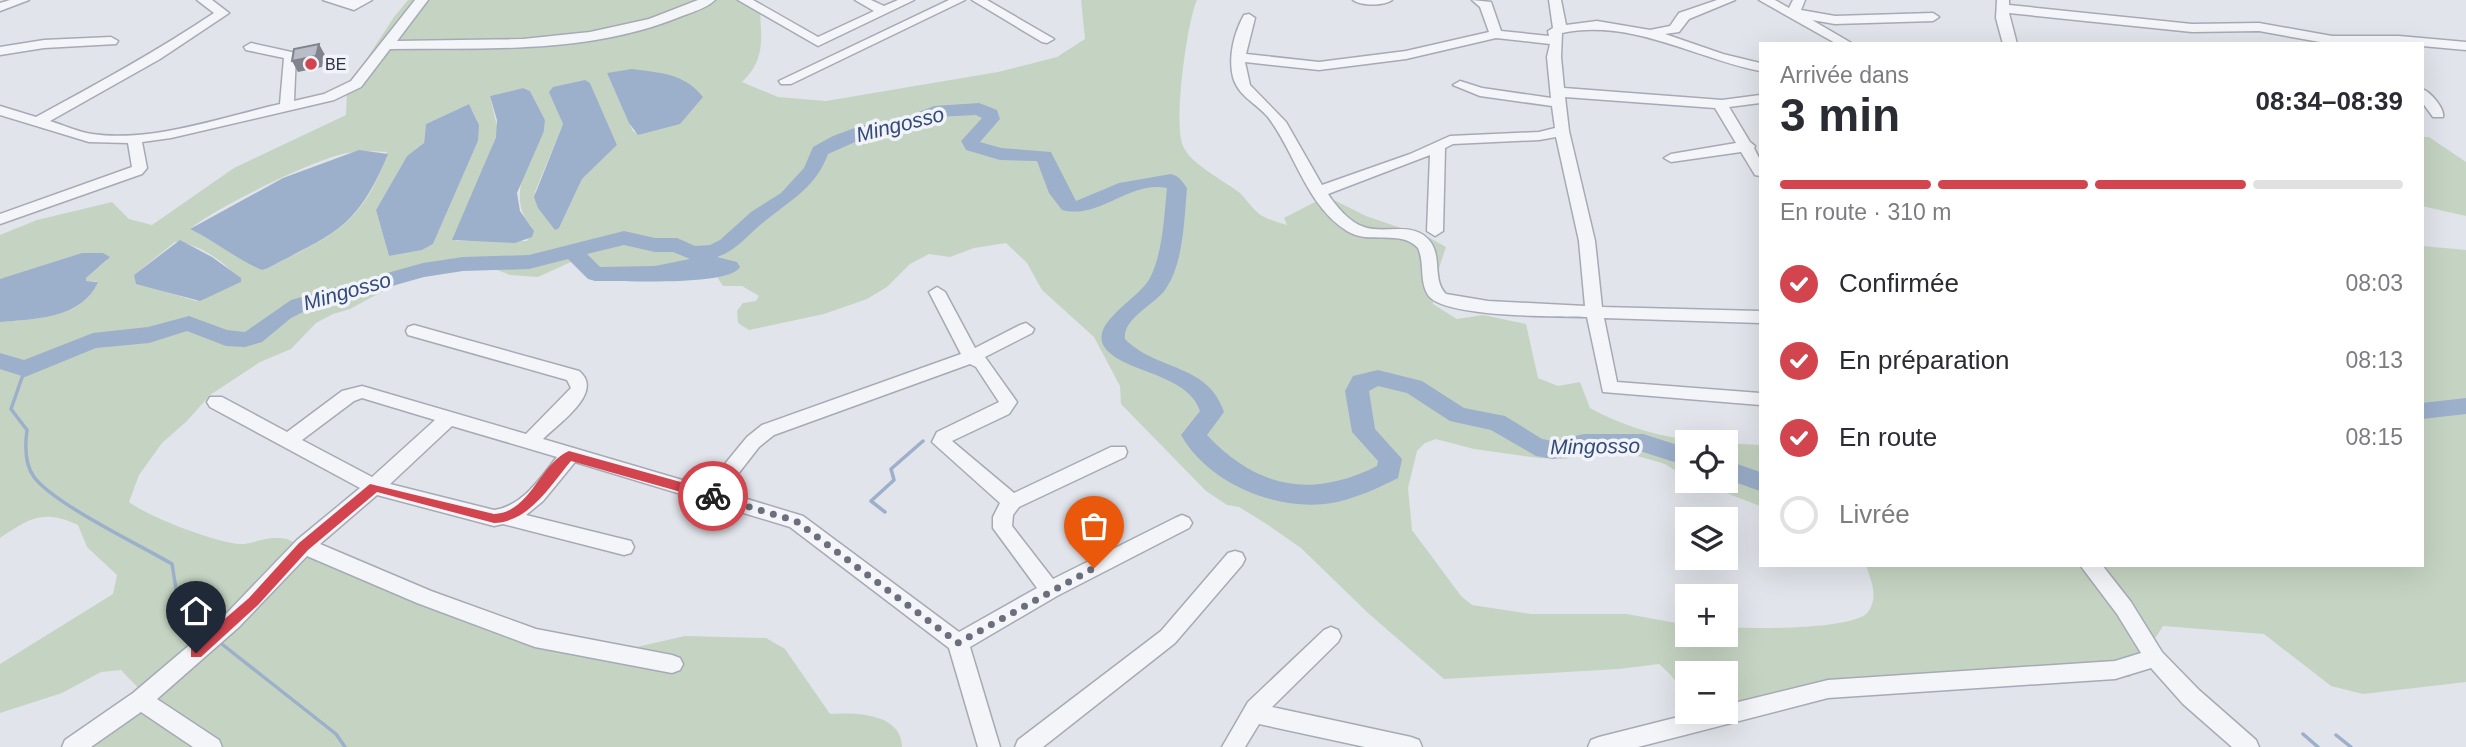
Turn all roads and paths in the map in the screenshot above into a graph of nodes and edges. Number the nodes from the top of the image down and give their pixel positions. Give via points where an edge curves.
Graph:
1 (23, 0) edge
2 (203, 0) edge
3 (329, 0) edge
4 (366, 0) edge
5 (422, 0) edge
6 (709, 0) edge
7 (744, 0) edge
8 (861, 0) edge
9 (908, 0) edge
10 (959, 0) edge
11 (978, 0) edge
12 (1359, 0) edge
13 (1387, 0) edge
14 (1478, 0) edge
15 (1555, 0) edge
16 (1729, 0) edge
17 (1766, 0) edge
18 (2002, 4) edge
19 (1796, 6) edge
20 (0, 7) edge
21 (884, 11) junction
22 (1933, 17) dead end
23 (1249, 18) dead end
24 (1649, 32) junction
25 (1496, 34) junction
26 (1561, 35) junction
27 (1047, 39) dead end
28 (2288, 39) edge
29 (111, 41) dead end
30 (1844, 42) edge
31 (2011, 42) edge
32 (2368, 42) edge
33 (2424, 44) edge
34 (389, 45) junction
35 (2466, 46) edge
36 (251, 47) dead end
37 (4, 52) edge
38 (1237, 57) junction
39 (1759, 67) edge
40 (786, 80) dead end
41 (1461, 85) dead end
42 (2424, 96) edge
43 (1560, 97) junction
44 (1759, 99) edge
45 (1722, 104) junction
46 (287, 106) junction
47 (0, 110) edge
48 (2438, 114) dead end
49 (39, 121) junction
50 (1562, 131) junction
51 (134, 139) junction
52 (1438, 146) junction
53 (1748, 146) junction
54 (1671, 158) dead end
55 (1759, 170) edge
56 (1318, 192) junction
57 (0, 219) edge
58 (1435, 231) dead end
59 (937, 292) dead end
60 (1594, 312) junction
61 (1759, 317) edge
62 (1026, 329) dead end
63 (414, 331) dead end
64 (971, 357) junction
65 (1759, 399) edge
66 (216, 402) dead end
67 (448, 419) junction
68 (531, 440) junction
69 (288, 441) junction
70 (1118, 452) dead end
71 (569, 456) junction
72 (374, 487) junction
73 (711, 495) junction
74 (1012, 502) junction
75 (507, 518) junction
76 (1182, 523) dead end
77 (304, 546) junction
78 (624, 547) dead end
79 (1236, 559) dead end
80 (2092, 567) edge
81 (1050, 590) junction
82 (1331, 636) dead end
83 (958, 643) junction
84 (2155, 658) junction
85 (671, 664) dead end
86 (141, 699) junction
87 (1253, 713) junction
88 (73, 747) edge
89 (211, 747) edge
90 (989, 747) edge
91 (1026, 747) edge
92 (1233, 747) edge
93 (1411, 747) edge
94 (1599, 747) edge
95 (2248, 747) edge

1 - 20 street
2 - 49 street via 223,13 151,62
3 - 4 street via 354,6
5 - 34 street
6 - 34 street via 616,31 511,45
7 - 21 street via 818,42
8 - 21 street
9 - 21 street
10 - 40 street
11 - 27 street
12 - 13 street
14 - 25 street via 1486,5
15 - 26 street
16 - 24 street via 1684,16 1675,29
17 - 19 street
18 - 28 street via 2192,28 2259,27
18 - 31 street
19 - 22 street via 1835,20
19 - 30 street
23 - 38 street
24 - 26 street via 1626,28
24 - 39 street
25 - 26 street
25 - 38 street via 1354,64 1304,66
26 - 43 street via 1554,57
28 - 32 street
29 - 37 street via 44,44
33 - 35 street
34 - 46 street via 355,84 329,97
36 - 46 street via 291,56
38 - 56 street via 1246,90 1283,128
41 - 43 street via 1480,92
42 - 48 street
43 - 45 street
43 - 50 street
44 - 45 street
45 - 53 street
46 - 51 street
47 - 49 street
49 - 51 street via 89,138
50 - 52 street via 1450,140
50 - 60 street via 1587,241
51 - 57 street via 137,172
52 - 56 street
52 - 58 street
53 - 54 street
53 - 55 street
56 - 60 street via 1353,228 1420,239 1430,259 1432,289 1447,301
59 - 64 street
60 - 61 street
60 - 65 street via 1609,388
62 - 64 street
63 - 68 street via 579,380 576,395
64 - 73 street via 768,430
64 - 74 street via 982,363 1007,405 941,442
66 - 69 street
67 - 68 street
67 - 69 street via 356,393
67 - 72 street
68 - 71 street
69 - 72 street
70 - 74 street
71 - 73 street
71 - 75 street via 528,503
72 - 75 street via 494,519
72 - 77 street
73 - 83 street via 796,521
74 - 81 street via 1001,519 1003,528
75 - 78 street
76 - 81 street
77 - 85 street via 535,638
77 - 86 street via 232,621
79 - 91 street via 1168,637
80 - 84 street
81 - 83 street
82 - 87 street
83 - 90 street
84 - 94 street via 2115,670 1828,689
84 - 95 street via 2200,706
86 - 88 street
86 - 89 street
87 - 92 street
87 - 93 street

